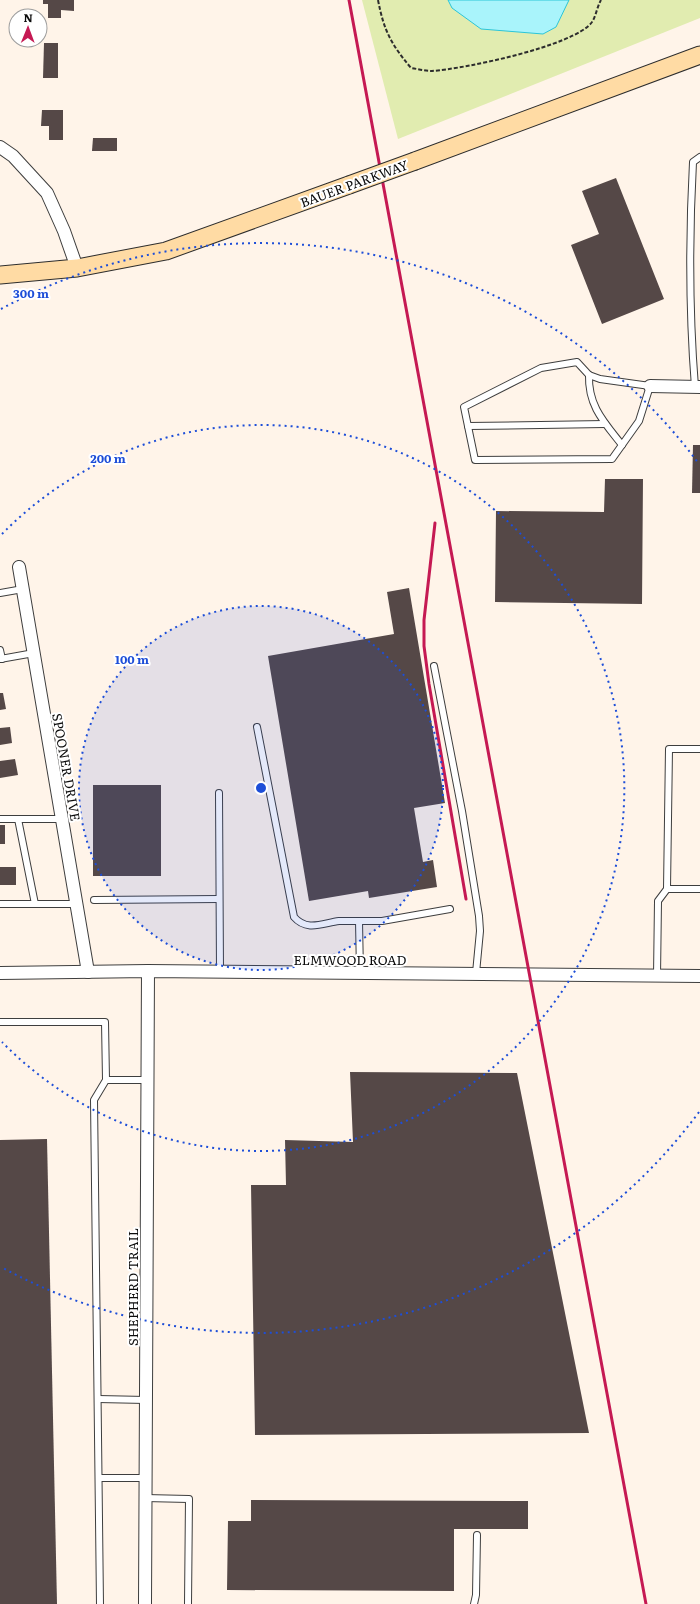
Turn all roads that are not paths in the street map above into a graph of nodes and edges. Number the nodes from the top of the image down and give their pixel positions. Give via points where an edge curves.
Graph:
1 (700, 55) edge
2 (0, 147) edge
3 (700, 158) edge
4 (77, 268) junction
5 (0, 275) edge
6 (589, 375) junction
7 (650, 386) junction
8 (697, 387) edge
9 (605, 424) junction
10 (468, 426) junction
11 (622, 445) junction
12 (19, 567) dead end
13 (23, 589) junction
14 (0, 593) edge
15 (0, 650) edge
16 (34, 654) junction
17 (1, 659) edge
18 (434, 666) dead end
19 (257, 727) dead end
20 (700, 749) edge
21 (219, 793) dead end
22 (0, 819) edge
23 (18, 819) junction
24 (62, 819) junction
25 (667, 889) junction
26 (700, 889) edge
27 (220, 899) junction
28 (94, 900) dead end
29 (0, 904) edge
30 (35, 904) junction
31 (76, 904) junction
32 (450, 909) dead end
33 (359, 921) junction
34 (148, 971) junction
35 (88, 972) junction
36 (220, 972) junction
37 (0, 973) edge
38 (360, 973) junction
39 (476, 973) junction
40 (657, 976) junction
41 (700, 976) edge
42 (0, 1022) edge
43 (106, 1080) junction
44 (147, 1080) junction
45 (98, 1400) junction
46 (146, 1400) junction
47 (99, 1478) junction
48 (146, 1478) junction
49 (145, 1498) junction
50 (477, 1535) dead end
51 (100, 1604) edge
52 (145, 1604) edge
53 (188, 1604) edge
54 (474, 1604) edge

1 - 4 main road, BAUER PARKWAY, bridge via 166,251
2 - 4 street via 13,156 47,193
3 - 8 lane via 693,162 690,219 690,333
4 - 5 main road, BAUER PARKWAY
6 - 7 lane
6 - 9 lane via 588,389 597,413
6 - 10 lane via 577,362 541,368 464,407
7 - 8 street
7 - 11 lane via 639,421
9 - 10 lane
9 - 11 lane
10 - 11 lane via 475,460 612,459
12 - 13 street, SPOONER DRIVE
13 - 14 lane
13 - 16 street, SPOONER DRIVE
15 - 17 lane
16 - 17 lane
16 - 24 street, SPOONER DRIVE
18 - 39 lane via 479,916
19 - 33 lane via 294,917 298,922 308,926
20 - 25 lane via 669,748
21 - 27 lane
22 - 23 lane
23 - 24 lane
23 - 30 lane
24 - 31 street, SPOONER DRIVE
25 - 26 lane
25 - 40 lane via 658,901
27 - 28 lane
27 - 36 lane
29 - 30 lane
30 - 31 lane
31 - 35 street, SPOONER DRIVE
32 - 33 lane via 382,920
33 - 38 lane
34 - 35 street, ELMWOOD ROAD
34 - 36 street, ELMWOOD ROAD
34 - 44 street, SHEPHERD TRAIL
35 - 37 street, ELMWOOD ROAD
36 - 38 street, ELMWOOD ROAD
38 - 39 street, ELMWOOD ROAD
39 - 40 street, ELMWOOD ROAD
40 - 41 street, ELMWOOD ROAD
42 - 43 lane via 105,1022
43 - 44 lane
43 - 45 lane via 94,1100
44 - 46 street, SHEPHERD TRAIL
45 - 46 lane
45 - 47 lane
46 - 48 street, SHEPHERD TRAIL
47 - 48 lane
47 - 51 lane
48 - 49 street, SHEPHERD TRAIL
49 - 52 street, SHEPHERD TRAIL
49 - 53 lane via 189,1498
50 - 54 lane

